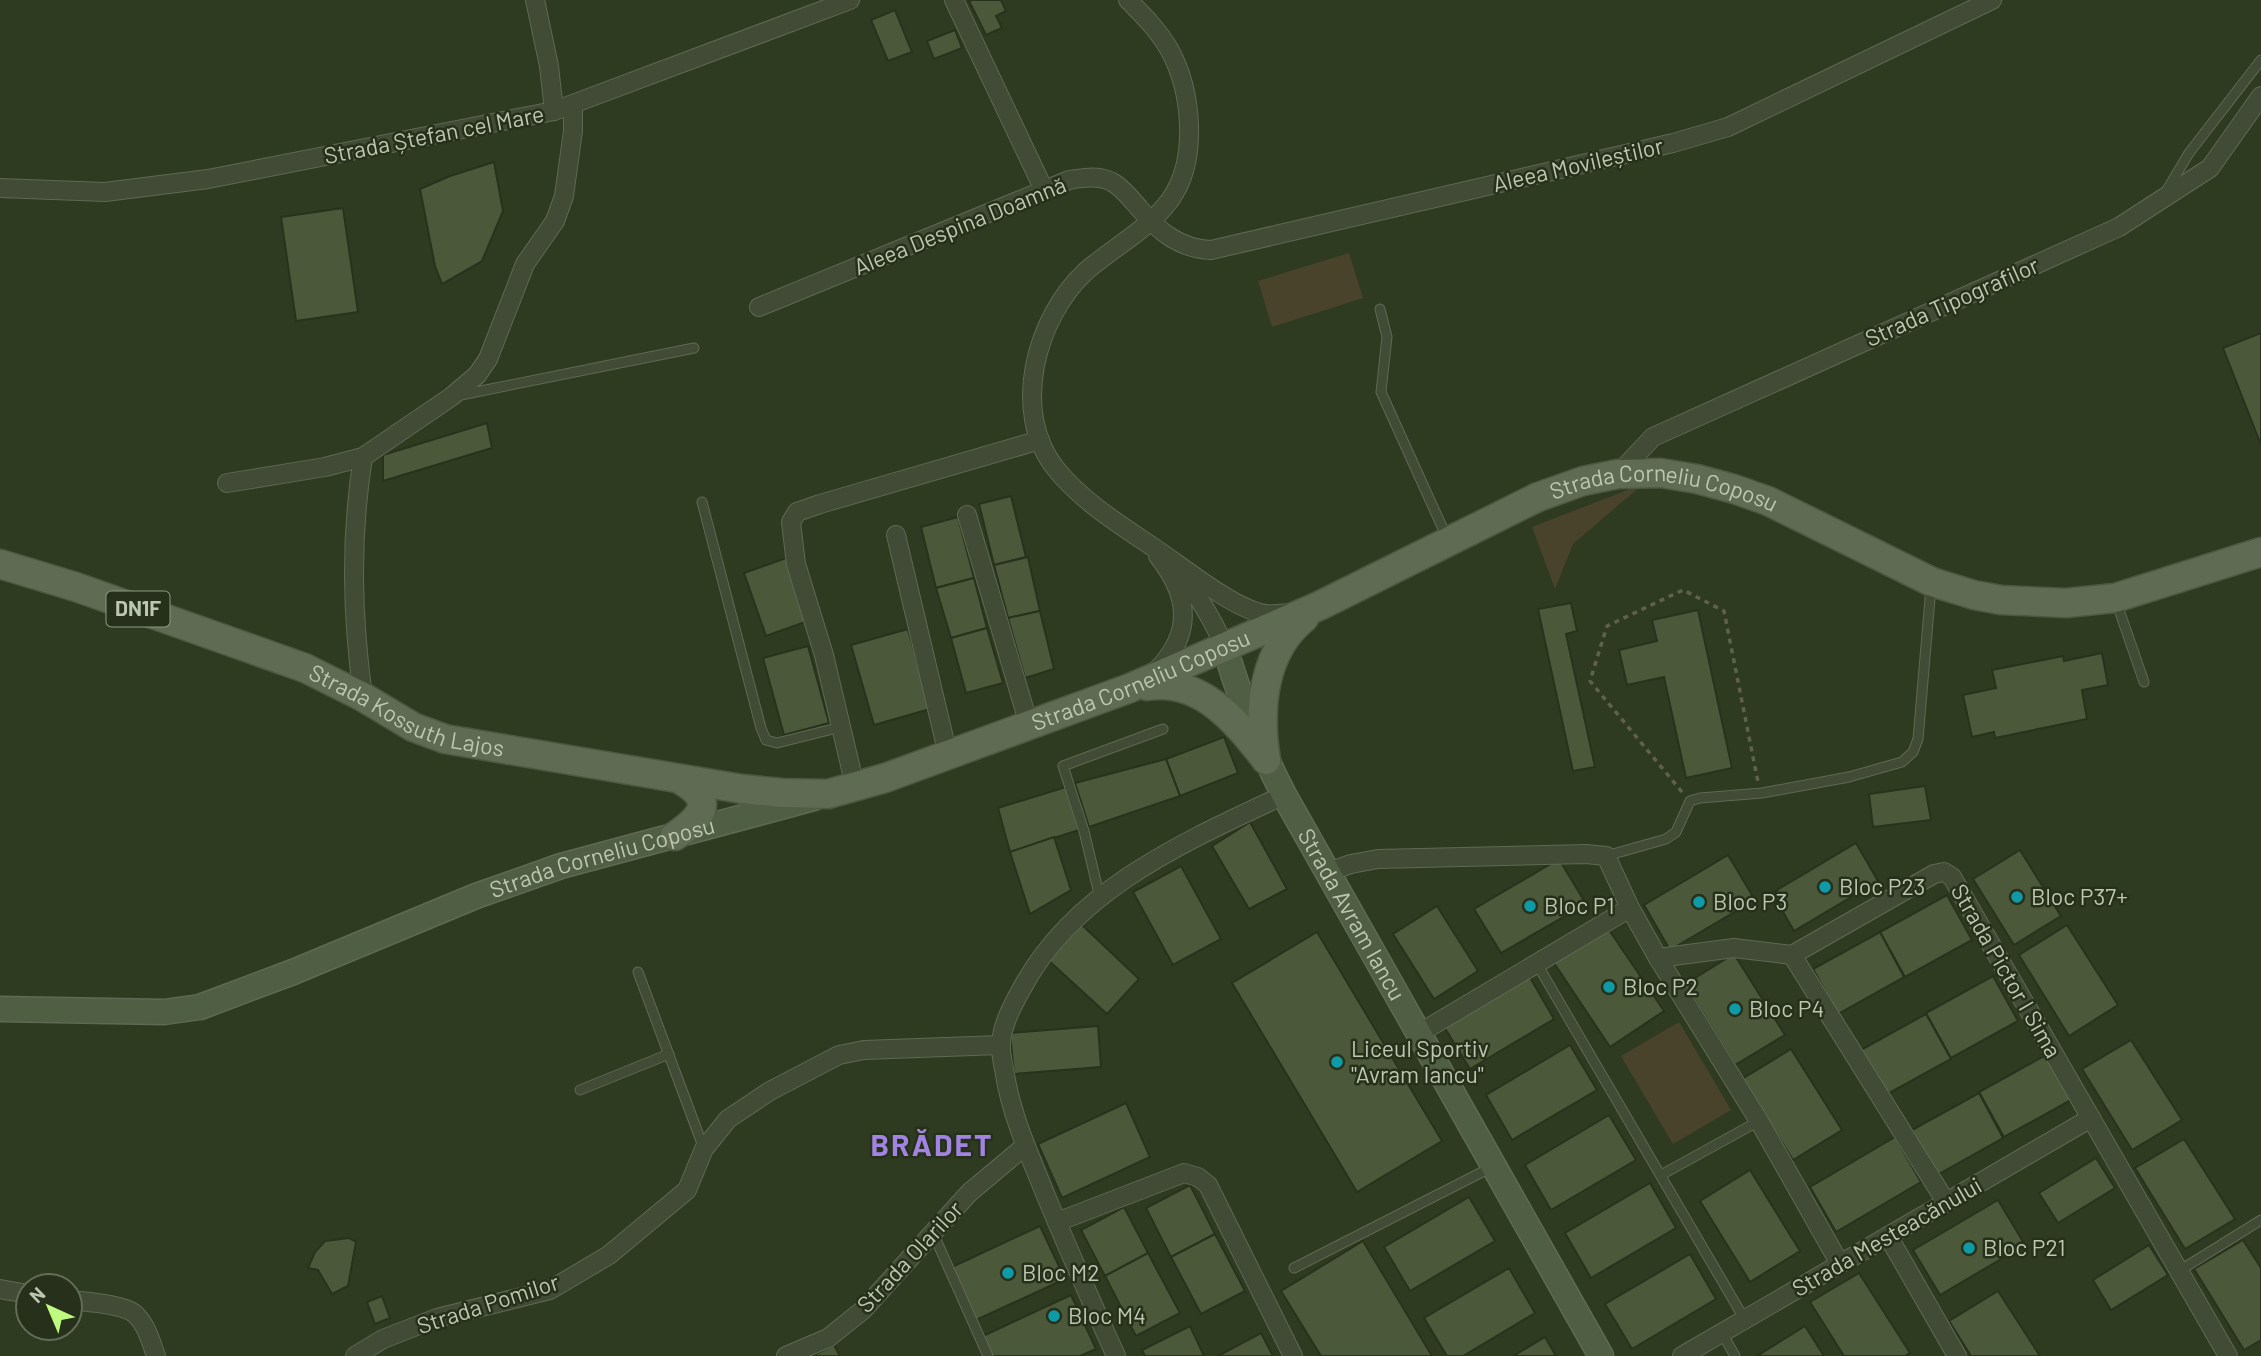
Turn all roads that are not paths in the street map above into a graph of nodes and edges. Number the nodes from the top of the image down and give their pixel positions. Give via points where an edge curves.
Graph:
1 (535, 0) edge
2 (850, 0) edge
3 (954, 0) edge
4 (1128, 0) edge
5 (1992, 0) edge
6 (2261, 60) edge
7 (2261, 96) edge
8 (573, 106) junction
9 (554, 111) junction
10 (0, 188) edge
11 (1044, 190) junction
12 (2161, 201) junction
13 (1149, 221) junction
14 (759, 307) dead end
15 (1380, 309) dead end
16 (694, 348) dead end
17 (451, 397) junction
18 (1040, 440) junction
19 (363, 457) junction
20 (1618, 474) junction
21 (228, 483) dead end
22 (702, 502) dead end
23 (967, 515) dead end
24 (896, 535) dead end
25 (1449, 541) junction
26 (1149, 545) junction
27 (2261, 552) edge
28 (0, 564) edge
29 (1932, 582) junction
30 (2115, 598) junction
31 (1319, 606) junction
32 (1224, 648) junction
33 (2144, 682) dead end
34 (1130, 688) junction
35 (363, 697) junction
36 (1029, 725) junction
37 (841, 727) junction
38 (1163, 729) dead end
39 (948, 755) junction
40 (1266, 760) junction
41 (679, 779) junction
42 (855, 786) junction
43 (828, 794) junction
44 (1284, 795) junction
45 (676, 836) junction
46 (1606, 856) junction
47 (1328, 872) junction
48 (1100, 898) junction
49 (1630, 908) junction
50 (1792, 955) junction
51 (1658, 958) junction
52 (1537, 964) junction
53 (638, 972) dead end
54 (0, 1009) edge
55 (1418, 1034) junction
56 (1000, 1045) junction
57 (669, 1054) junction
58 (580, 1090) dead end
59 (2091, 1118) junction
60 (1759, 1121) junction
61 (1025, 1146) junction
62 (704, 1149) junction
63 (1493, 1166) junction
64 (1661, 1175) junction
65 (1947, 1202) junction
66 (2261, 1220) edge
67 (1056, 1222) junction
68 (933, 1233) junction
69 (1888, 1236) junction
70 (1840, 1264) junction
71 (1294, 1268) dead end
72 (2179, 1271) junction
73 (84, 1302) edge
74 (1745, 1320) junction
75 (1722, 1333) junction
76 (156, 1356) edge
77 (355, 1356) edge
78 (786, 1356) edge
79 (988, 1356) edge
80 (1116, 1356) edge
81 (1293, 1356) edge
82 (1601, 1356) edge
83 (1682, 1356) edge
84 (1735, 1356) edge
85 (1957, 1356) edge
86 (2228, 1356) edge

1 - 9 street
2 - 8 street, Strada Ștefan cel Mare
3 - 11 street
4 - 13 street via 1169,49 1189,110 1189,147 1182,172 1170,200
5 - 13 street, Aleea Movileștilor via 1727,127 1673,143 1211,250 1177,243
6 - 12 lane via 2189,153
7 - 12 street, Strada Tipografilor via 2210,168
8 - 9 street, Strada Ștefan cel Mare
8 - 17 street via 564,196 555,221 525,264 488,359
9 - 10 street, Strada Ștefan cel Mare via 208,179 105,192
11 - 13 street, Aleea Despina Doamnă via 1069,180 1111,181
11 - 14 street, Aleea Despina Doamnă
12 - 20 street, Strada Tipografilor via 2119,227 1653,437
13 - 18 street via 1084,274 1055,310 1041,339 1034,372 1032,403
15 - 25 lane via 1387,337 1381,392
16 - 17 lane
17 - 19 street
18 - 26 street via 1055,468 1084,498
18 - 37 street via 795,515 791,522 796,564
19 - 21 street
19 - 35 street via 352,555
20 - 25 main road, Strada Corneliu Coposu via 1538,497
20 - 29 main road, Strada Corneliu Coposu via 1661,473 1734,489 1768,501
22 - 37 lane via 766,740 777,743
23 - 36 street
24 - 39 street
25 - 31 main road, Strada Corneliu Coposu
26 - 31 street via 1258,613
26 - 32 street via 1199,599
26 - 34 street via 1180,591 1182,629 1169,658
27 - 30 main road, Strada Corneliu Coposu
28 - 35 main road, Strada Kossuth Lajos / DN1F via 304,668
29 - 30 main road, Strada Corneliu Coposu via 2001,600 2066,603
29 - 46 lane via 1918,739 1902,762 1849,777 1690,801 1676,832 1666,839
30 - 33 lane
31 - 32 main road, Strada Corneliu Coposu
31 - 40 main road via 1283,639 1272,660 1262,704
32 - 34 main road, Strada Corneliu Coposu
32 - 40 street, Strada Avram Iancu
34 - 36 main road, Strada Corneliu Coposu
34 - 40 main road via 1181,686 1199,695 1241,727
35 - 41 main road, Strada Kossuth Lajos via 413,727 445,739
36 - 39 main road, Strada Corneliu Coposu
37 - 42 street
38 - 48 lane via 1063,766
39 - 42 main road, Strada Corneliu Coposu
40 - 44 street, Strada Avram Iancu
41 - 43 main road, Strada Kossuth Lajos via 782,793
41 - 45 main road via 696,789 702,811
42 - 43 main road, Strada Corneliu Coposu
43 - 45 street, Strada Corneliu Coposu
44 - 47 street, Strada Avram Iancu
44 - 48 street via 1183,842
45 - 54 street, Strada Corneliu Coposu via 561,866 476,896 200,1007 164,1012
46 - 47 street via 1378,859
46 - 49 street
47 - 55 street, Strada Avram Iancu
48 - 56 street via 1033,967 1009,1012
49 - 51 street
49 - 52 street
50 - 51 street via 1734,948
50 - 59 street, Strada Pictor I Sima via 1944,872 1952,877
50 - 65 street
51 - 60 street
52 - 55 street
52 - 64 lane
53 - 57 lane
55 - 63 street, Strada Avram Iancu
56 - 61 street via 1009,1097
56 - 62 street, Strada Pomilor via 839,1055 728,1119
57 - 58 lane
57 - 62 lane
59 - 65 street, Strada Mesteacănului
59 - 72 street, Strada Pictor I Sima
60 - 64 lane
60 - 70 street
61 - 67 street
61 - 68 street, Strada Olarilor via 969,1193
62 - 77 street, Strada Pomilor via 687,1190 609,1255 550,1290 437,1318 383,1339
63 - 71 lane
63 - 82 street, Strada Avram Iancu
64 - 74 lane
65 - 69 street, Strada Mesteacănului
66 - 72 lane
67 - 80 street
67 - 81 street via 1184,1173 1198,1177 1209,1185
68 - 78 street, Strada Olarilor via 863,1310 828,1338
68 - 79 lane
69 - 70 street, Strada Mesteacănului
69 - 85 street
70 - 74 street, Strada Mesteacănului
72 - 86 street, Strada Pictor I Sima
73 - 76 street via 135,1313
74 - 75 street, Strada Mesteacănului
75 - 83 street, Strada Mesteacănului
75 - 84 lane

